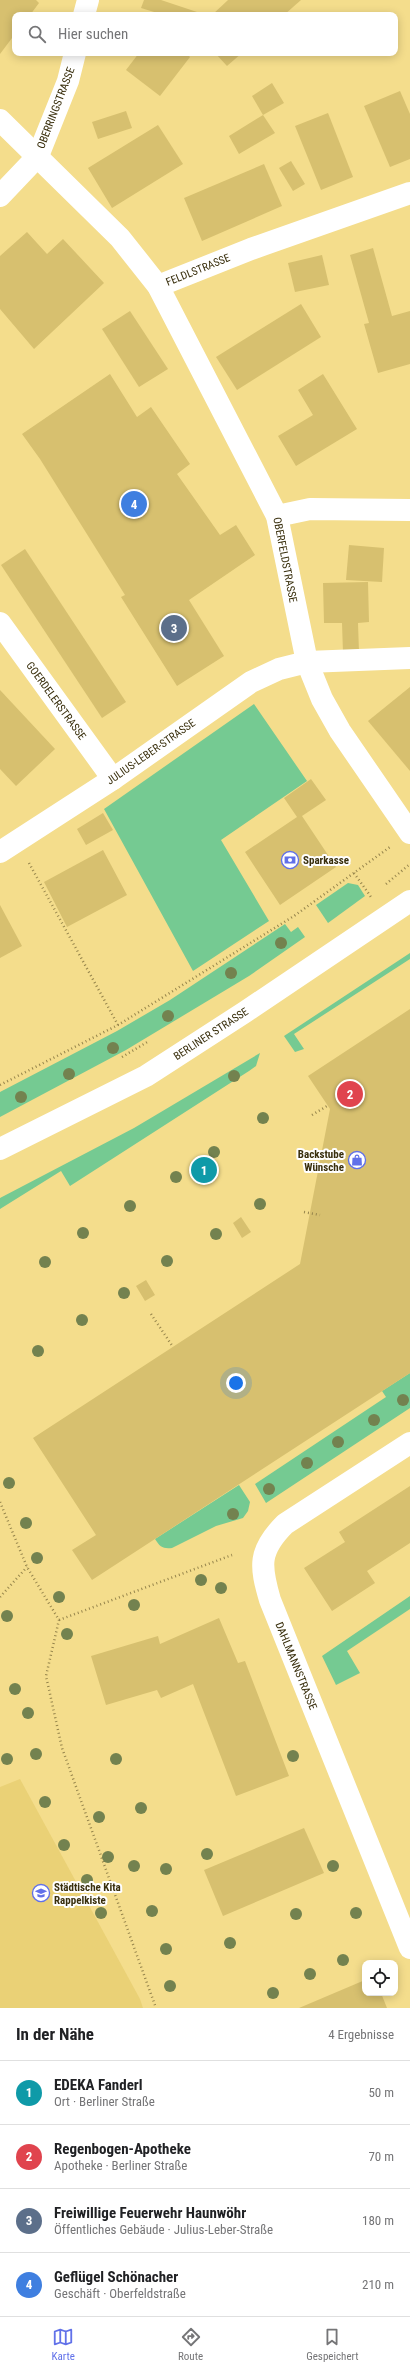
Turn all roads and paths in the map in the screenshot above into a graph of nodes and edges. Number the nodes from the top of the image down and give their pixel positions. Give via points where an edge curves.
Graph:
1 (88, 0) edge
2 (85, 12) edge
3 (74, 56) edge
4 (0, 120) edge
5 (38, 156) junction
6 (410, 193) edge
7 (0, 196) edge
8 (158, 286) junction
9 (410, 510) edge
10 (278, 516) junction
11 (0, 623) edge
12 (410, 658) edge
13 (307, 662) junction
14 (113, 779) junction
15 (403, 838) edge
16 (0, 852) edge
17 (25, 856) dead end
18 (410, 864) edge
19 (381, 888) dead end
20 (375, 892) dead end
21 (364, 901) dead end
22 (410, 901) edge
23 (118, 1025) junction
24 (153, 1038) dead end
25 (121, 1058) dead end
26 (0, 1085) edge
27 (327, 1106) dead end
28 (312, 1115) dead end
29 (0, 1149) edge
30 (304, 1212) dead end
31 (320, 1215) dead end
32 (151, 1314) dead end
33 (173, 1347) dead end
34 (410, 1443) edge
35 (0, 1502) edge
36 (232, 1555) dead end
37 (27, 1567) junction
38 (0, 1597) edge
39 (59, 1620) junction
40 (410, 1948) edge
41 (156, 2008) edge

1 - 2 street
3 - 5 street, OBERRINGSTRASSE via 68,81
4 - 5 street, FELDLSTRASSE
5 - 7 street, OBERRINGSTRASSE
5 - 8 street, FELDLSTRASSE via 120,238
6 - 8 street, FELDLSTRASSE via 251,249
8 - 10 street, OBERFELDSTRASSE
9 - 10 street via 310,510
10 - 13 street, OBERFELDSTRASSE
11 - 14 street, GOERDELERSTRASSE
12 - 13 street, JULIUS-LEBER-STRASSE
13 - 14 street, JULIUS-LEBER-STRASSE via 279,669 251,682
13 - 15 street, OBERFELDSTRASSE via 322,699
14 - 16 street, JULIUS-LEBER-STRASSE
15 - 23 path via 294,916
17 - 23 path
18 - 19 path
20 - 21 path
22 - 29 street, BERLINER STRASSE via 146,1076
23 - 26 path
24 - 25 path
27 - 28 path
30 - 31 path
32 - 33 path
34 - 40 street, DAHLMANNSTRASSE via 285,1524 271,1537 263,1565 270,1600
35 - 37 path
36 - 39 path
37 - 38 path
37 - 39 path
39 - 41 path via 46,1676 62,1748

